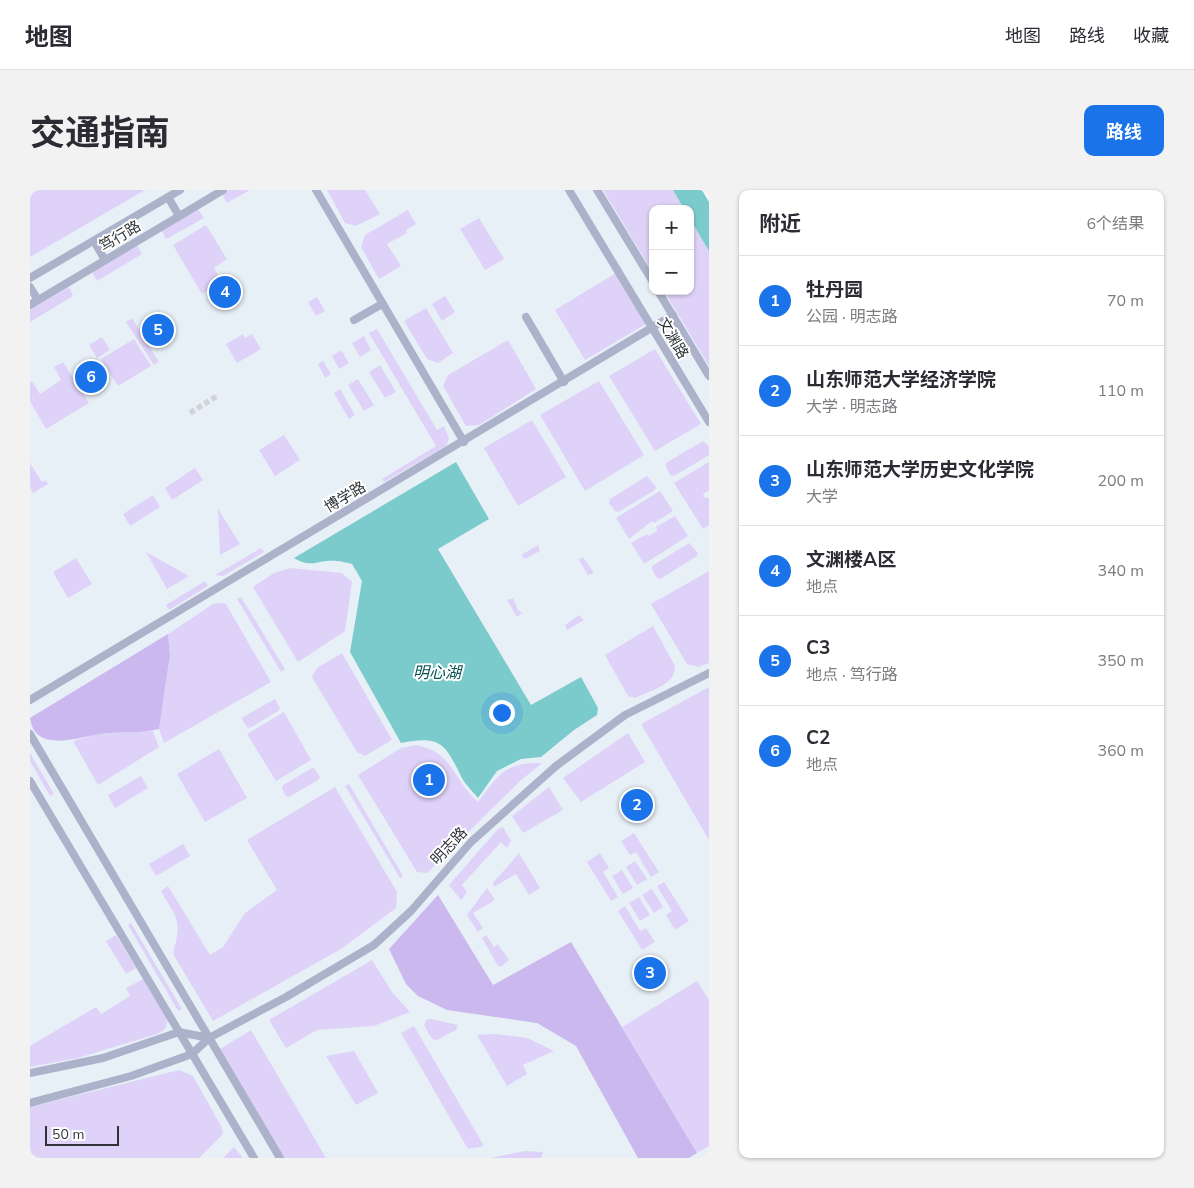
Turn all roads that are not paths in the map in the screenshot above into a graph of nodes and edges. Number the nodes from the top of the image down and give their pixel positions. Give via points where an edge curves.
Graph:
1 (180, 190) edge
2 (223, 190) edge
3 (316, 190) edge
4 (569, 190) edge
5 (597, 190) edge
6 (168, 197) junction
7 (179, 216) junction
8 (94, 241) junction
9 (105, 260) junction
10 (649, 275) edge
11 (30, 278) edge
12 (30, 287) edge
13 (660, 295) edge
14 (38, 300) junction
15 (382, 304) junction
16 (30, 305) edge
17 (673, 315) junction
18 (526, 317) dead end
19 (354, 320) dead end
20 (652, 330) junction
21 (709, 376) edge
22 (564, 382) junction
23 (709, 422) edge
24 (464, 442) junction
25 (709, 673) edge
26 (30, 700) edge
27 (30, 734) edge
28 (30, 782) edge
29 (179, 1032) junction
30 (209, 1038) junction
31 (192, 1054) junction
32 (30, 1073) edge
33 (30, 1103) edge
34 (254, 1158) edge
35 (280, 1158) edge

1 - 6 street, 笃行路
2 - 7 street, 笃行路
3 - 15 street
4 - 20 street, 文渊路
5 - 10 street
6 - 7 street
6 - 8 street, 笃行路
7 - 9 street, 笃行路
8 - 9 street
8 - 11 street, 笃行路
9 - 14 street, 笃行路
12 - 14 street
13 - 17 street, 文渊路
14 - 16 street, 笃行路
15 - 19 street
15 - 24 street
17 - 20 street, 博学路
17 - 21 street, 文渊路
18 - 22 street
20 - 22 street, 博学路
20 - 23 street, 文渊路
22 - 24 street, 博学路
24 - 26 street, 博学路
25 - 30 street, 明志路 via 625,715 556,766 472,842 411,911 374,945
27 - 30 street
28 - 29 street
29 - 30 street
29 - 31 street
29 - 32 street via 103,1058
30 - 31 street, 明志路
30 - 35 street
31 - 33 street via 131,1076
31 - 34 street

